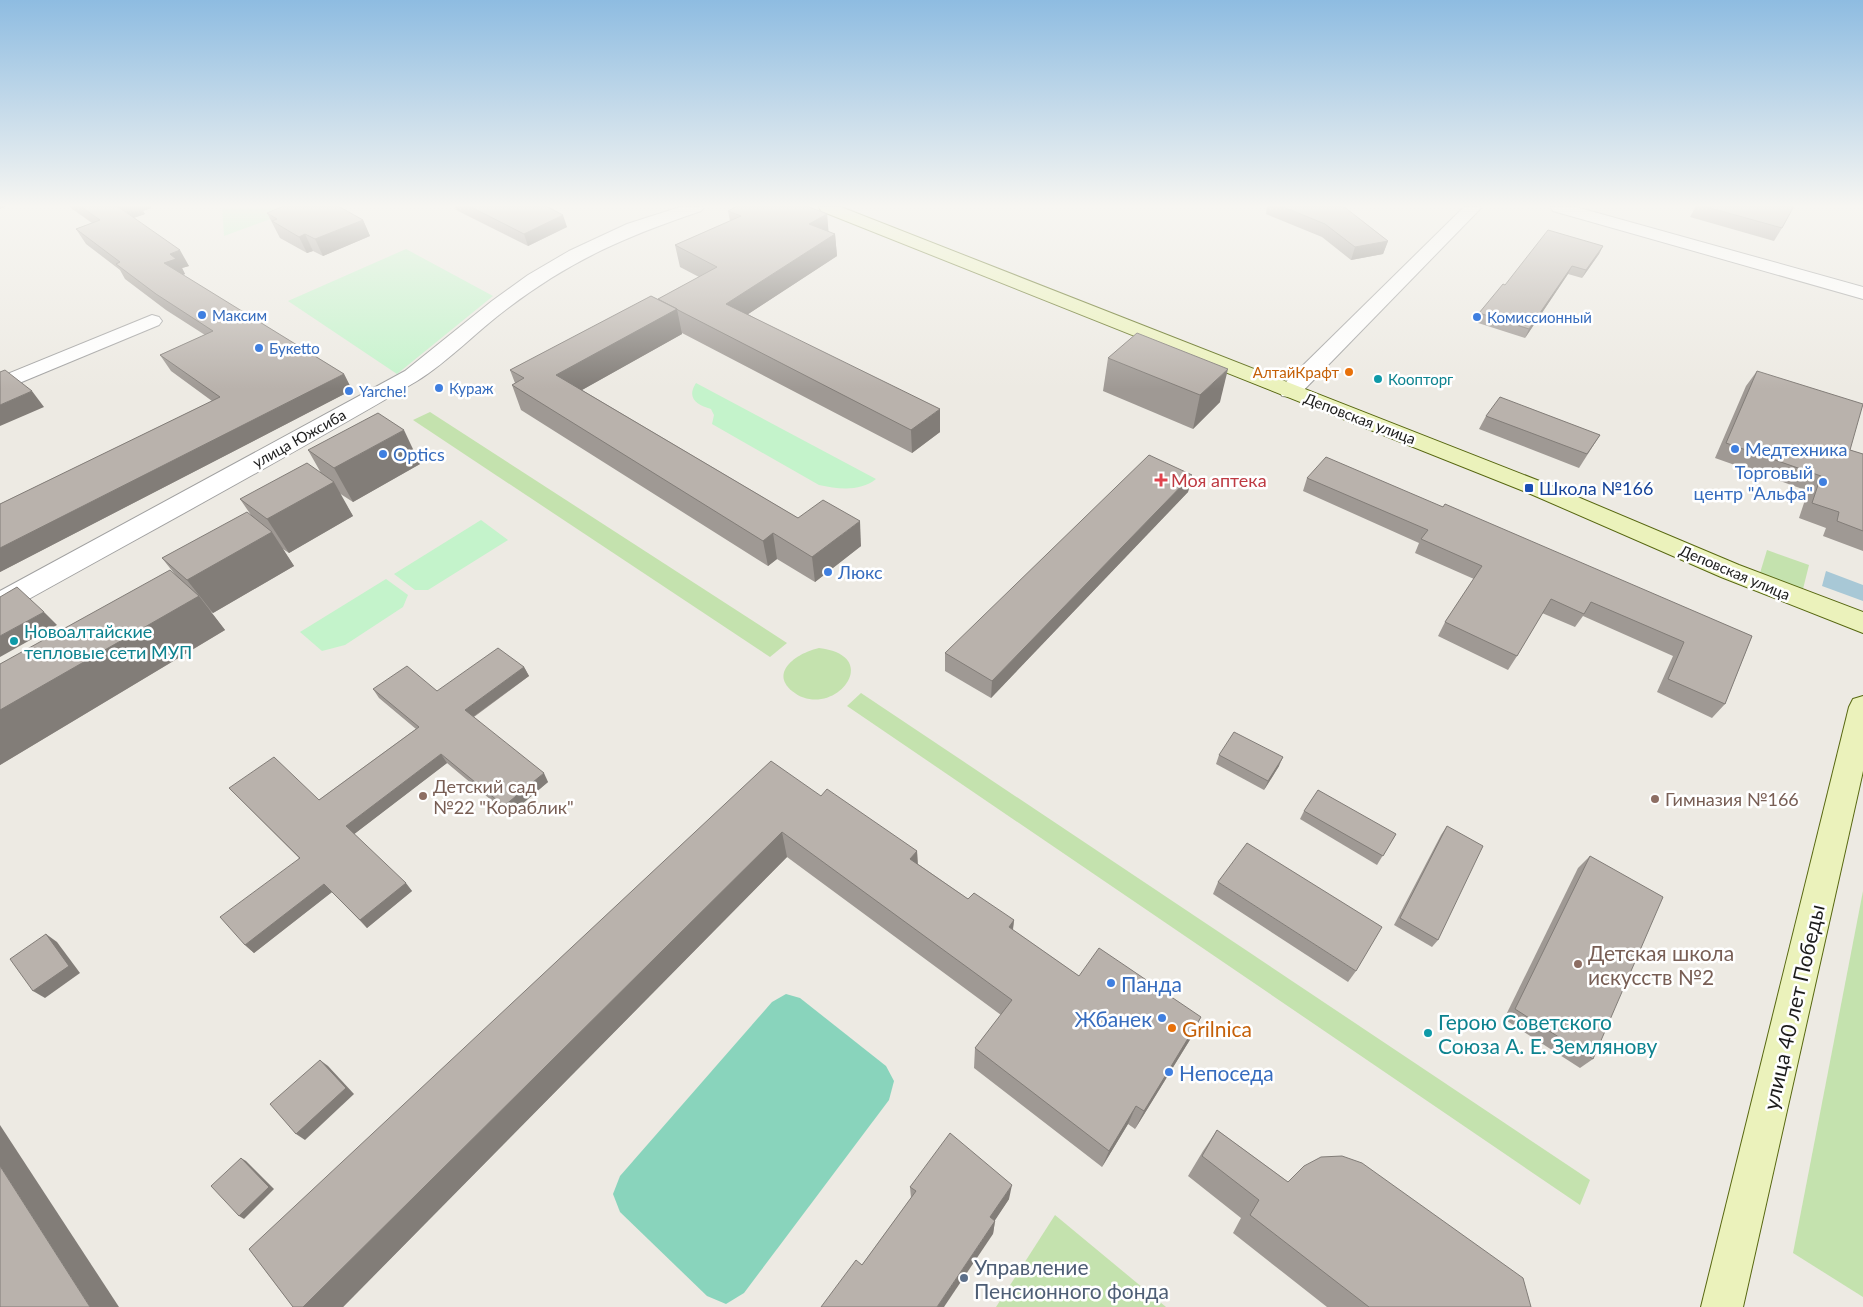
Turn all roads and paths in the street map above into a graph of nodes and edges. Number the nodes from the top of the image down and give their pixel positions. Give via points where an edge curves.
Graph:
1 (552, 268) edge
2 (983, 268) edge
3 (1412, 268) edge
4 (1776, 268) edge
5 (1863, 293) edge
6 (152, 321) dead end
7 (0, 385) edge
8 (1290, 391) junction
9 (0, 603) edge
10 (1863, 623) edge
11 (1863, 707) edge
12 (1722, 1307) edge

1 - 9 street, улица Южсиба via 499,305 412,375
2 - 8 street, Деповская улица
3 - 8 street
4 - 5 street
6 - 7 street
8 - 10 street, Деповская улица via 1534,487 1730,571
11 - 12 street, улица 40 лет Победы

